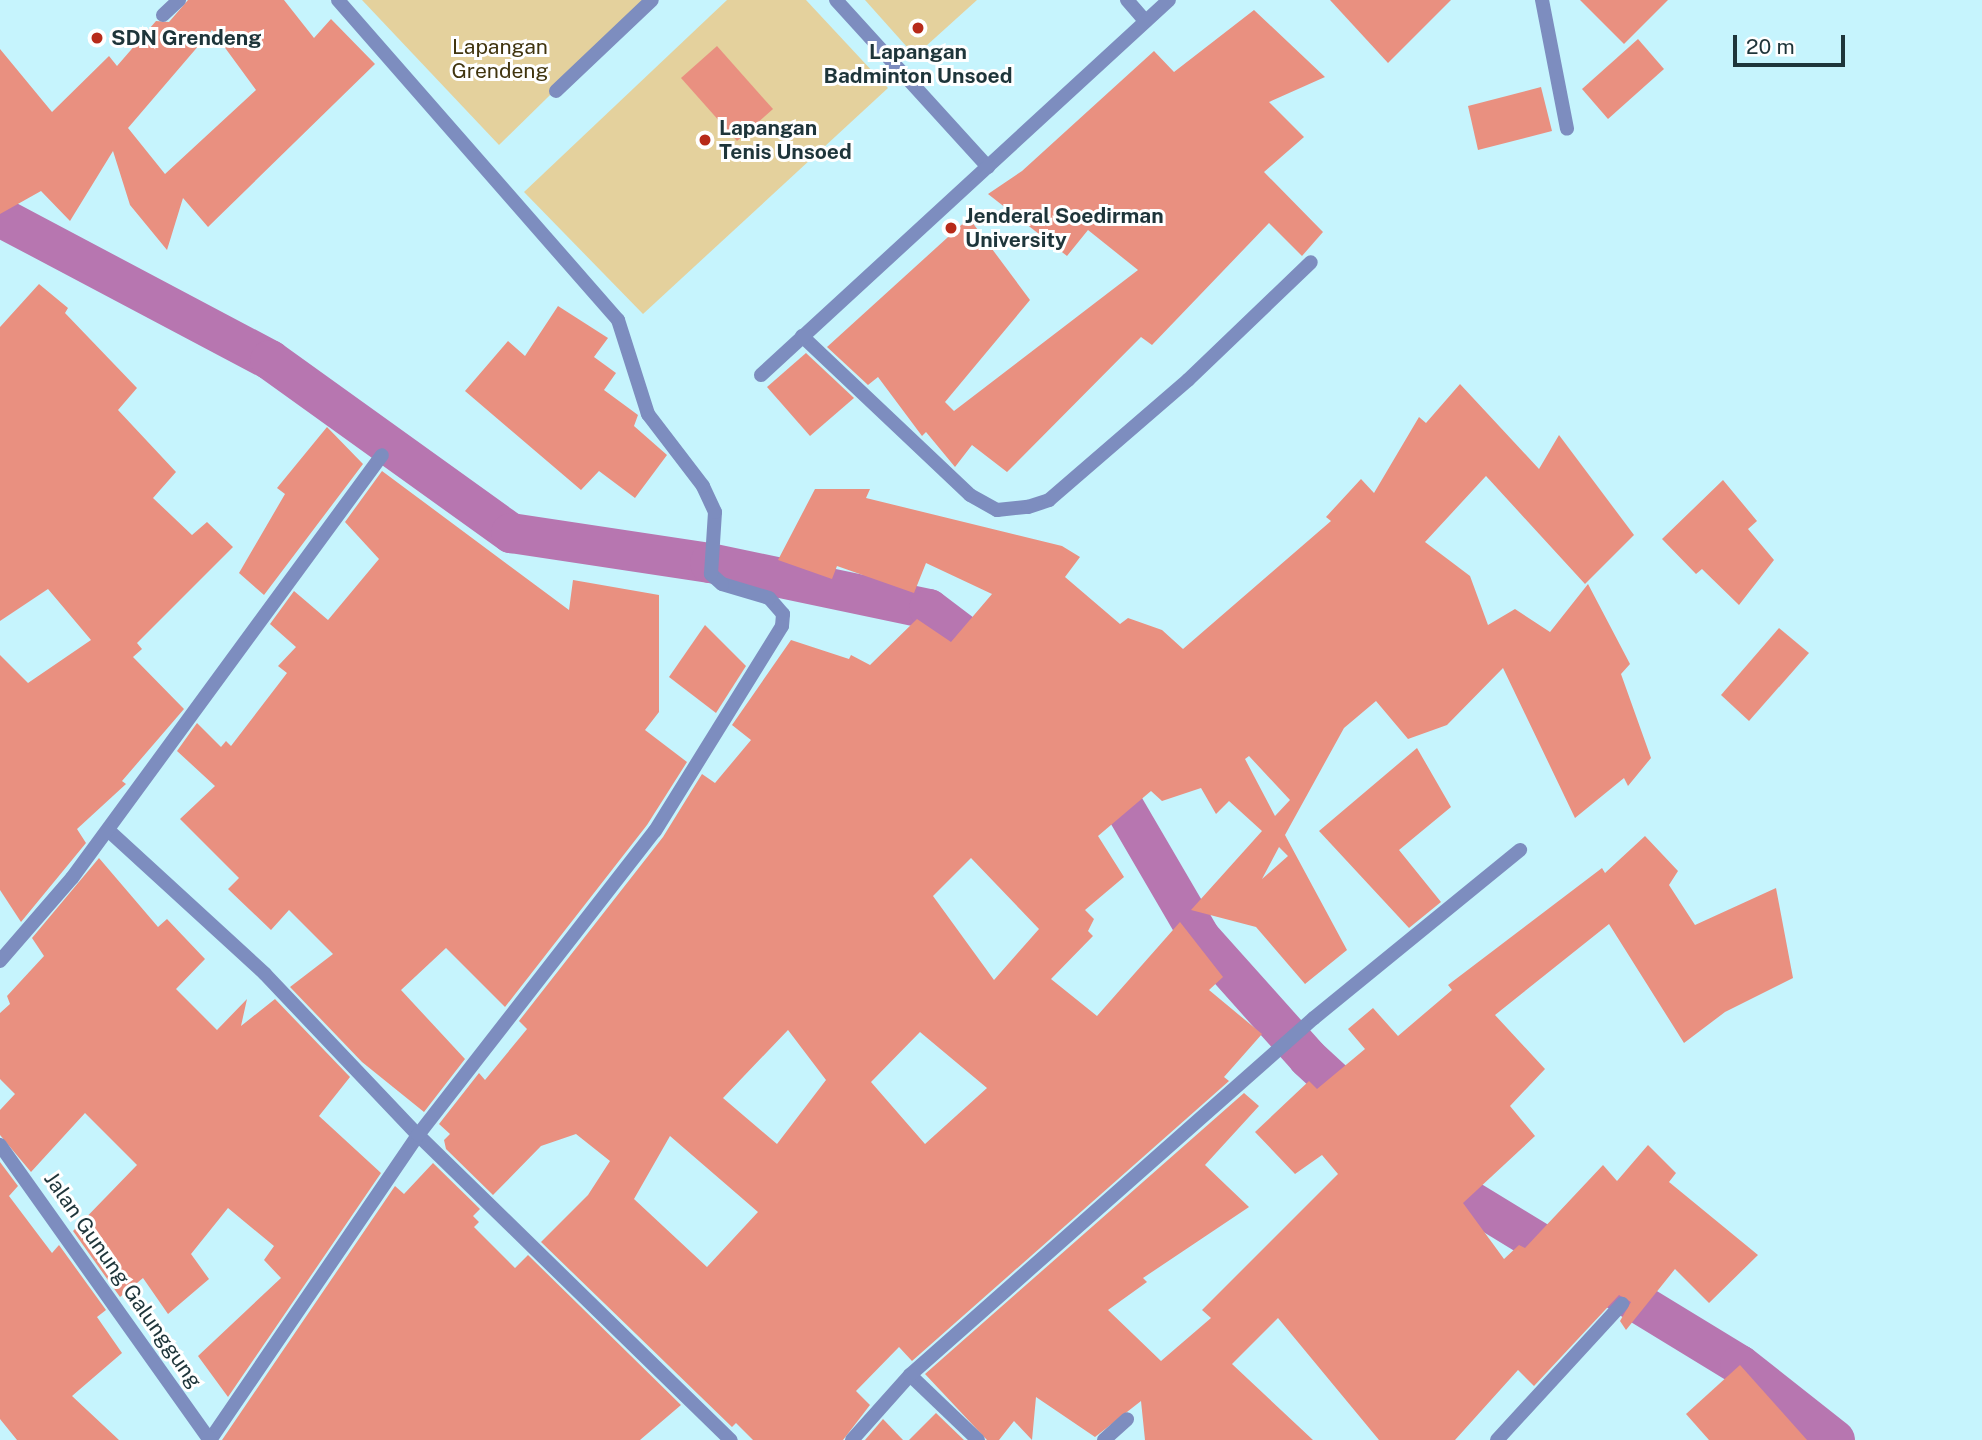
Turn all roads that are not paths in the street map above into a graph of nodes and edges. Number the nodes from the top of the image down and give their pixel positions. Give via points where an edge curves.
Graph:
1 (179, 0) edge
2 (338, 0) edge
3 (652, 0) edge
4 (836, 0) edge
5 (1127, 0) edge
6 (1169, 0) edge
7 (1542, 0) edge
8 (163, 15) dead end
9 (1145, 22) junction
10 (556, 90) dead end
11 (1567, 129) dead end
12 (988, 167) junction
13 (1311, 262) dead end
14 (802, 336) junction
15 (761, 375) dead end
16 (382, 455) dead end
17 (108, 830) junction
18 (1520, 850) dead end
19 (0, 961) edge
20 (418, 1135) junction
21 (0, 1145) edge
22 (1622, 1304) dead end
23 (910, 1375) junction
24 (1127, 1419) dead end
25 (210, 1440) edge
26 (731, 1440) edge
27 (852, 1440) edge
28 (978, 1440) edge
29 (1104, 1440) edge
30 (1497, 1440) edge

1 - 8 street
2 - 20 street via 618,320 648,414 703,486 715,512 711,574 722,584 769,598 783,614 782,626 655,831
3 - 10 street
4 - 12 street
5 - 9 street
6 - 9 street
7 - 11 street
9 - 12 street
12 - 14 street
13 - 14 street via 1188,380 1049,500 1028,507 997,509 970,495
14 - 15 street
16 - 17 street
17 - 19 street
17 - 20 street via 265,974
18 - 23 street via 1314,1018
20 - 25 street
20 - 26 street
21 - 25 street, Jalan Gunung Galunggung
22 - 30 street
23 - 27 street
23 - 28 street
24 - 29 street

